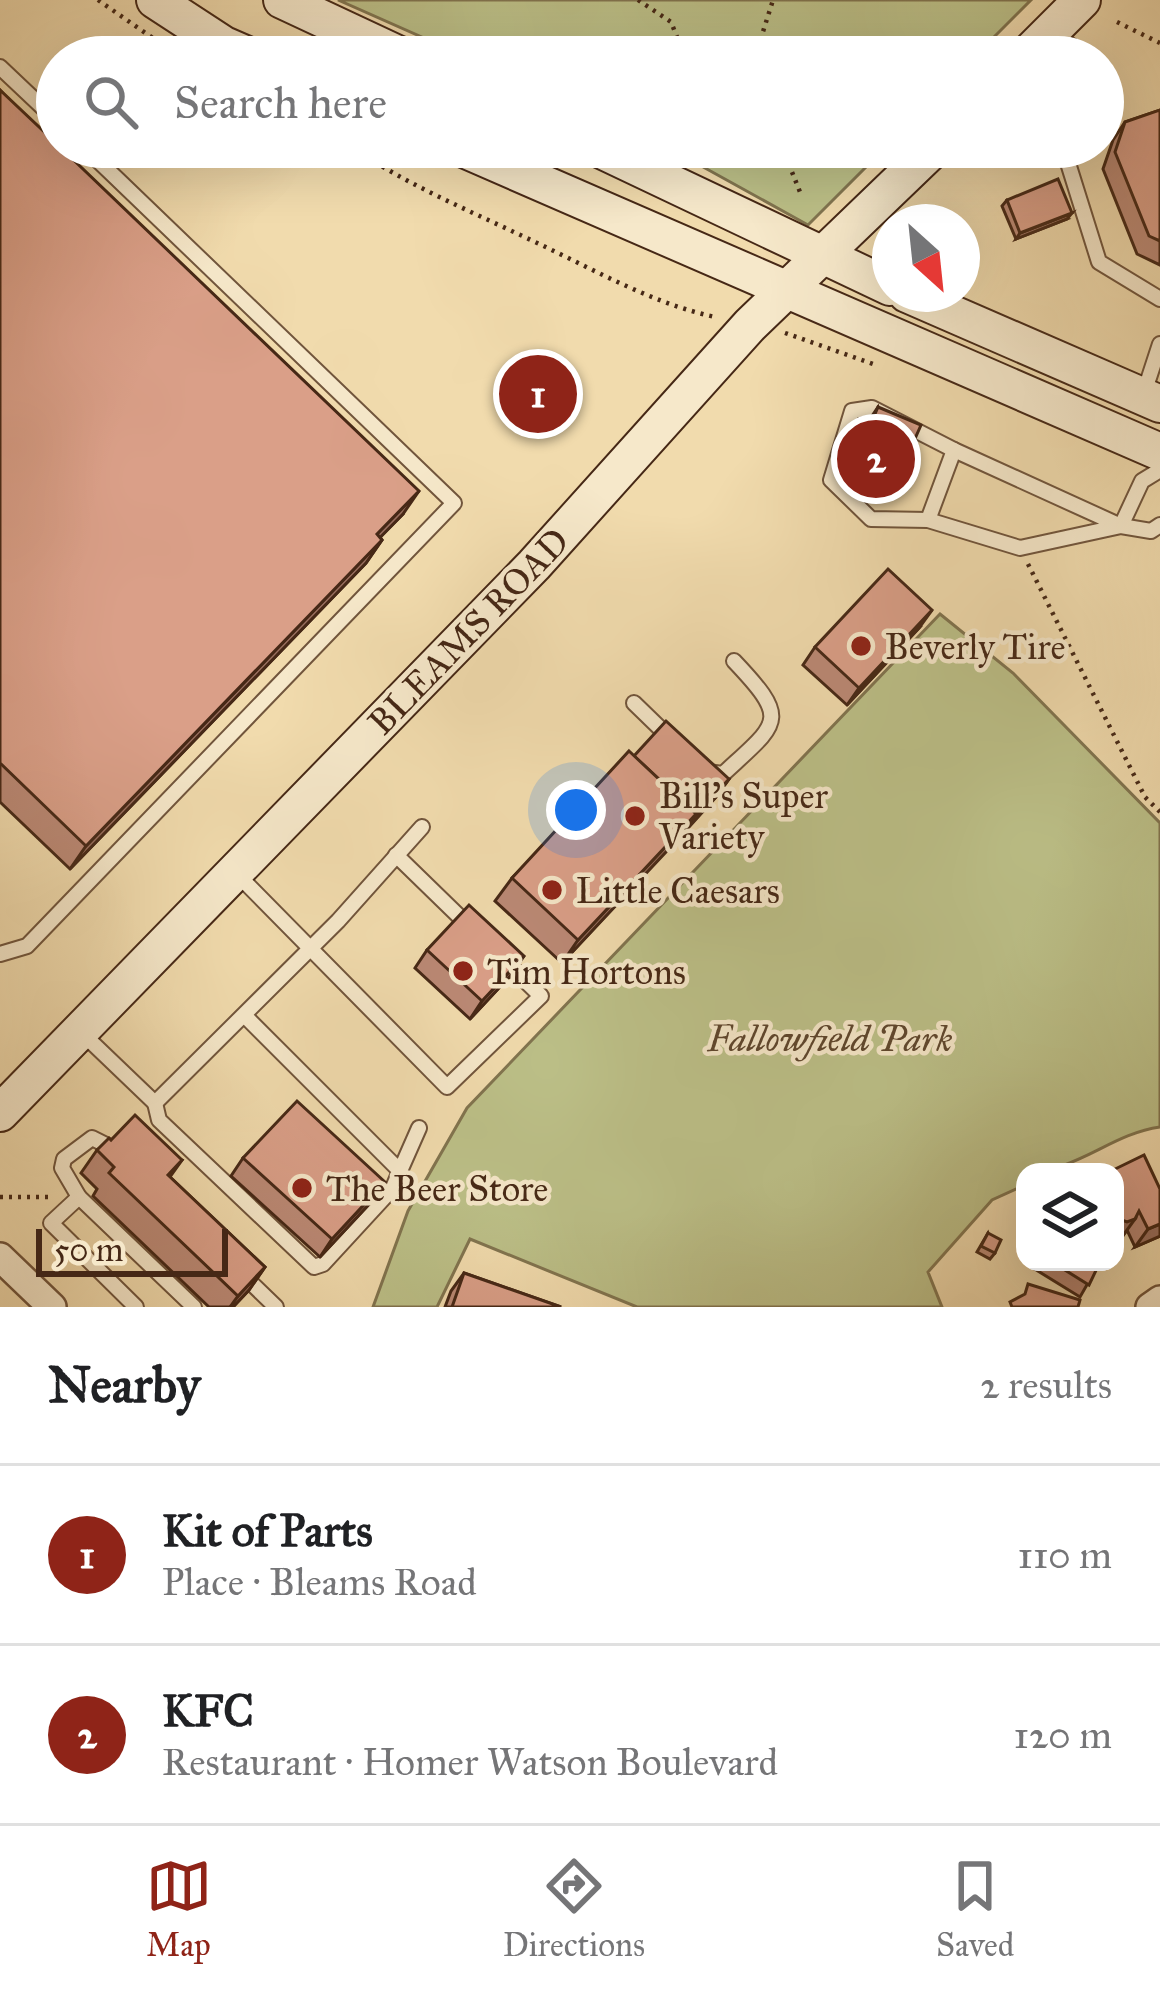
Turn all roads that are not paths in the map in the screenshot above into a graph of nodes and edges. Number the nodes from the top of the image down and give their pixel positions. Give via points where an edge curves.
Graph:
1 (155, 0) edge
2 (282, 0) edge
3 (1082, 0) edge
4 (210, 36) edge
5 (359, 36) edge
6 (1047, 36) edge
7 (0, 67) edge
8 (36, 102) edge
9 (106, 168) edge
10 (507, 168) edge
11 (640, 168) edge
12 (914, 168) edge
13 (1070, 168) edge
14 (825, 255) junction
15 (872, 277) edge
16 (788, 290) junction
17 (1160, 299) edge
18 (948, 312) edge
19 (1160, 344) edge
20 (1151, 400) edge
21 (954, 450) junction
22 (1160, 452) edge
23 (1160, 470) edge
24 (928, 520) junction
25 (1121, 526) junction
26 (1160, 526) edge
27 (734, 661) dead end
28 (634, 704) dead end
29 (684, 752) edge
30 (701, 769) edge
31 (422, 827) dead end
32 (396, 855) junction
33 (235, 872) junction
34 (477, 933) edge
35 (311, 949) junction
36 (493, 949) edge
37 (0, 954) edge
38 (245, 1016) junction
39 (80, 1031) junction
40 (154, 1102) junction
41 (0, 1113) edge
42 (419, 1128) dead end
43 (110, 1148) edge
44 (400, 1171) junction
45 (79, 1197) junction
46 (0, 1257) edge
47 (225, 1258) edge
48 (1160, 1300) edge
49 (52, 1307) edge
50 (136, 1307) edge
51 (194, 1307) edge
52 (276, 1307) edge
53 (1150, 1307) edge

1 - 4 main road
2 - 5 main road
3 - 6 main road
7 - 8 lane
9 - 37 lane via 454,503 27,946
10 - 16 main road
11 - 14 main road
12 - 14 main road, BLEAMS ROAD
13 - 17 lane via 1099,262
14 - 15 main road
14 - 16 main road, BLEAMS ROAD
16 - 22 main road
16 - 33 main road, BLEAMS ROAD via 535,565
18 - 20 main road
19 - 20 lane
21 - 24 lane
21 - 24 lane via 872,408 852,411 831,480 872,519
21 - 25 lane
23 - 25 lane via 1142,481
24 - 25 lane via 1020,548
25 - 26 lane
27 - 30 lane via 767,696 770,724 723,774
28 - 29 lane
31 - 32 lane
32 - 34 lane
32 - 35 lane
33 - 35 lane
33 - 39 main road, BLEAMS ROAD
35 - 36 lane via 447,1088 542,995
35 - 38 lane
38 - 40 lane
38 - 44 lane
39 - 40 lane
39 - 41 main road, BLEAMS ROAD
40 - 44 lane via 159,1120 314,1267 393,1188
42 - 44 lane
43 - 45 lane via 92,1138 64,1159
45 - 50 lane via 51,1223
45 - 51 lane
46 - 49 street
47 - 52 lane
48 - 53 street

